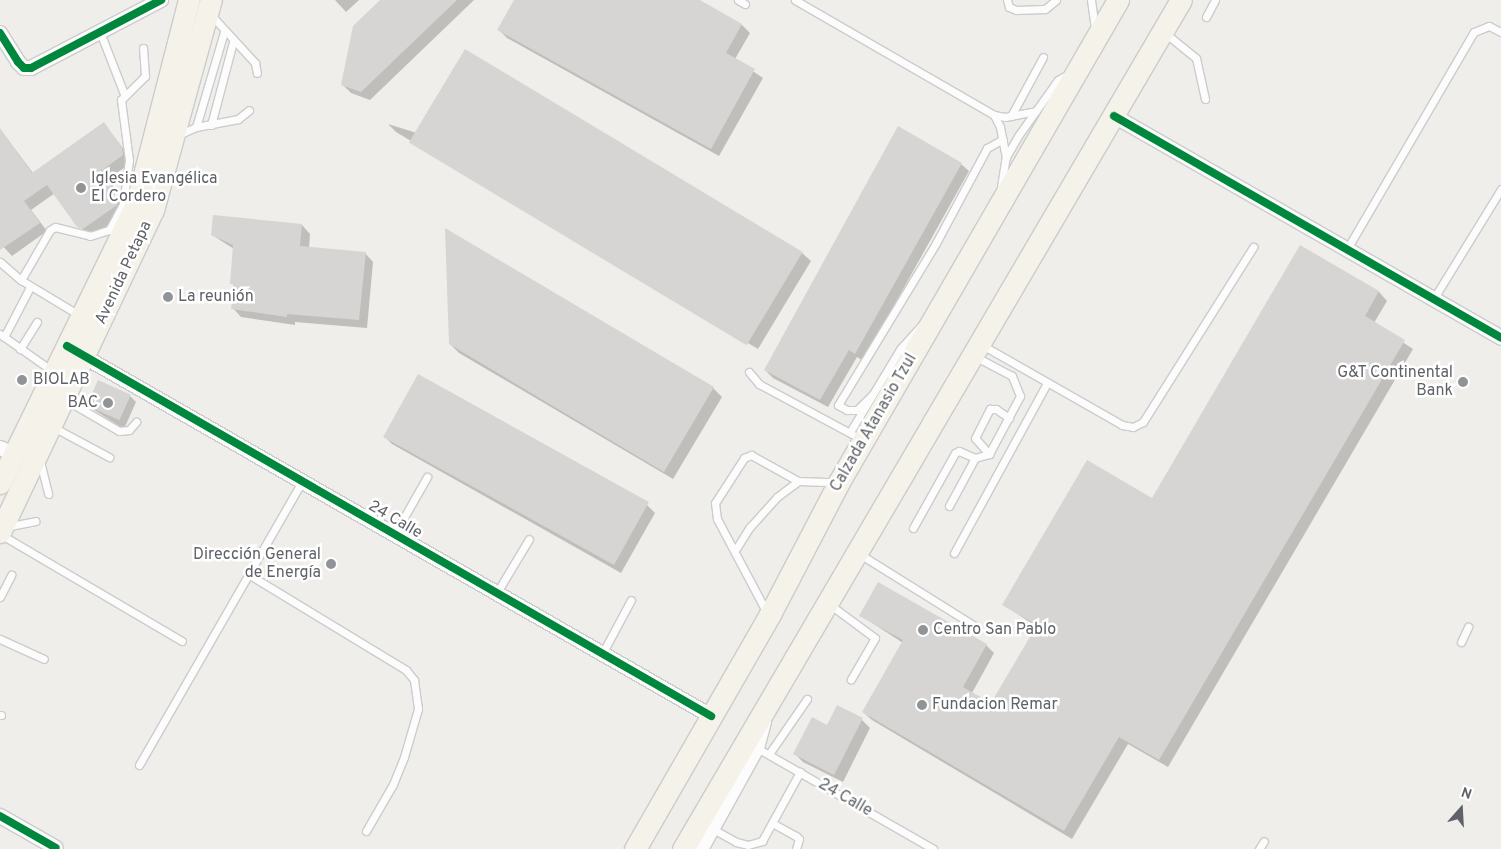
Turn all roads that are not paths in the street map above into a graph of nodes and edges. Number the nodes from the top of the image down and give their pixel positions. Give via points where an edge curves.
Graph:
1 (161, 0) edge
2 (738, 0) edge
3 (795, 0) edge
4 (1007, 0) edge
5 (1056, 0) edge
6 (1091, 0) edge
7 (1118, 0) edge
8 (1181, 0) edge
9 (1215, 0) edge
10 (202, 3) edge
11 (745, 4) dead end
12 (1206, 17) dead end
13 (1163, 31) junction
14 (100, 32) junction
15 (224, 32) junction
16 (1501, 32) edge
17 (0, 33) edge
18 (1096, 37) junction
19 (234, 42) junction
20 (143, 48) dead end
21 (4, 49) edge
22 (1043, 57) dead end
23 (1078, 68) junction
24 (257, 72) dead end
25 (124, 94) junction
26 (1205, 100) dead end
27 (249, 110) dead end
28 (1034, 111) junction
29 (994, 115) junction
30 (1011, 116) junction
31 (1114, 116) junction
32 (211, 125) junction
33 (196, 127) junction
34 (173, 137) junction
35 (1003, 139) junction
36 (1006, 157) junction
37 (1501, 189) edge
38 (1000, 204) junction
39 (1253, 247) dead end
40 (1347, 249) junction
41 (0, 262) edge
42 (21, 280) junction
43 (30, 287) junction
44 (1434, 298) junction
45 (935, 315) junction
46 (81, 316) junction
47 (37, 322) dead end
48 (2, 336) edge
49 (1501, 338) edge
50 (20, 349) junction
51 (976, 349) junction
52 (75, 352) junction
53 (54, 372) junction
54 (749, 372) dead end
55 (1047, 383) junction
56 (872, 395) junction
57 (63, 399) junction
58 (1009, 418) junction
59 (136, 422) dead end
60 (50, 426) junction
61 (857, 437) junction
62 (7, 451) edge
63 (38, 453) junction
64 (989, 454) junction
65 (109, 457) dead end
66 (975, 458) junction
67 (427, 477) dead end
68 (798, 481) junction
69 (302, 482) junction
70 (840, 482) junction
71 (0, 483) edge
72 (48, 494) dead end
73 (949, 506) dead end
74 (36, 521) dead end
75 (914, 528) dead end
76 (1, 531) edge
77 (394, 535) junction
78 (529, 539) dead end
79 (736, 550) junction
80 (858, 553) junction
81 (954, 553) dead end
82 (248, 574) junction
83 (11, 575) dead end
84 (496, 594) junction
85 (0, 597) edge
86 (631, 600) dead end
87 (828, 604) junction
88 (769, 616) junction
89 (975, 626) dead end
90 (1468, 627) dead end
91 (0, 639) edge
92 (182, 641) dead end
93 (1461, 642) dead end
94 (602, 654) junction
95 (44, 659) dead end
96 (851, 679) dead end
97 (807, 699) dead end
98 (766, 711) junction
99 (711, 716) junction
100 (762, 751) junction
101 (139, 765) dead end
102 (800, 772) junction
103 (0, 816) edge
104 (774, 824) junction
105 (711, 828) junction
106 (366, 831) dead end
107 (1264, 841) dead end
108 (56, 848) edge
109 (635, 849) edge
110 (683, 849) edge
111 (700, 849) edge
112 (796, 849) edge
113 (932, 849) edge
114 (1259, 849) edge

1 - 14 street
2 - 11 lane
3 - 29 lane
4 - 5 lane via 1016,10 1046,9
6 - 18 lane
7 - 18 main road, Calzada Atanasio Tzul
8 - 13 main road
9 - 12 lane
10 - 15 lane
10 - 34 main road, Avenida Petapa
10 - 46 main road, Avenida Petapa via 137,202
13 - 26 lane via 1196,58
13 - 31 main road
14 - 21 street via 31,68 24,68
14 - 25 lane
15 - 19 lane
15 - 33 lane
16 - 40 lane via 1489,26 1474,32
17 - 21 street
18 - 23 main road, Calzada Atanasio Tzul
19 - 24 lane via 255,63
19 - 32 lane
20 - 25 lane via 145,76
22 - 30 lane
23 - 28 lane via 1058,80
23 - 38 main road, Calzada Atanasio Tzul
25 - 42 lane via 121,111 129,160 123,204 110,230 90,236 55,227 50,230
27 - 32 lane via 238,119
28 - 30 lane
28 - 36 lane
29 - 30 lane
29 - 35 lane
31 - 40 street
31 - 51 main road
32 - 33 lane
33 - 34 lane
34 - 52 main road, Avenida Petapa via 153,210
35 - 36 lane
35 - 56 lane via 987,148 936,243 838,404 848,410 857,410
36 - 38 lane
37 - 44 lane
38 - 45 main road, Calzada Atanasio Tzul
39 - 55 lane via 1143,422 1133,427 1122,425
40 - 44 street
41 - 42 lane
42 - 43 lane
43 - 46 lane
43 - 48 lane
44 - 49 street
45 - 56 lane via 911,334
45 - 61 main road, Calzada Atanasio Tzul
46 - 52 main road, Avenida Petapa
47 - 50 lane
48 - 50 lane
50 - 53 lane
51 - 55 lane
51 - 58 lane via 1012,376 1019,386 1020,396
51 - 80 main road
52 - 53 main road, Avenida Petapa
52 - 57 main road, Avenida Petapa
52 - 69 street, 24 Calle
53 - 62 main road, Avenida Petapa
54 - 61 lane via 759,384
55 - 81 lane
56 - 61 lane
57 - 59 lane via 119,431 129,430
57 - 60 main road, Avenida Petapa
58 - 64 lane
58 - 64 lane via 996,409 990,409 975,438
60 - 63 main road, Avenida Petapa
60 - 65 lane
61 - 70 main road, Calzada Atanasio Tzul
62 - 71 main road, Avenida Petapa
63 - 72 lane
63 - 76 main road, Avenida Petapa
64 - 66 lane
66 - 73 lane
66 - 75 lane via 959,451 955,453
67 - 77 lane
68 - 70 lane
68 - 79 lane via 750,527
68 - 79 lane via 751,455 744,458 716,503 717,519
69 - 77 street, 24 Calle
69 - 82 lane
70 - 88 main road, Calzada Atanasio Tzul
74 - 76 lane
76 - 92 lane
77 - 84 street, 24 Calle
78 - 84 lane
79 - 88 lane
80 - 87 main road
80 - 89 lane
82 - 101 lane
82 - 106 lane via 406,670 414,680 418,709 404,758
83 - 85 lane
84 - 94 street, 24 Calle
86 - 94 lane
87 - 96 lane via 875,638
87 - 98 main road
88 - 99 main road, Calzada Atanasio Tzul
90 - 93 lane
91 - 95 lane
94 - 99 street, 24 Calle
97 - 100 lane
98 - 100 street
98 - 110 main road
99 - 109 main road, Calzada Atanasio Tzul
100 - 102 lane, 24 Calle
100 - 105 street
102 - 104 lane
102 - 113 lane, 24 Calle
103 - 108 street
104 - 105 lane via 762,841 748,845
104 - 112 lane via 799,839
105 - 111 street
107 - 114 lane

